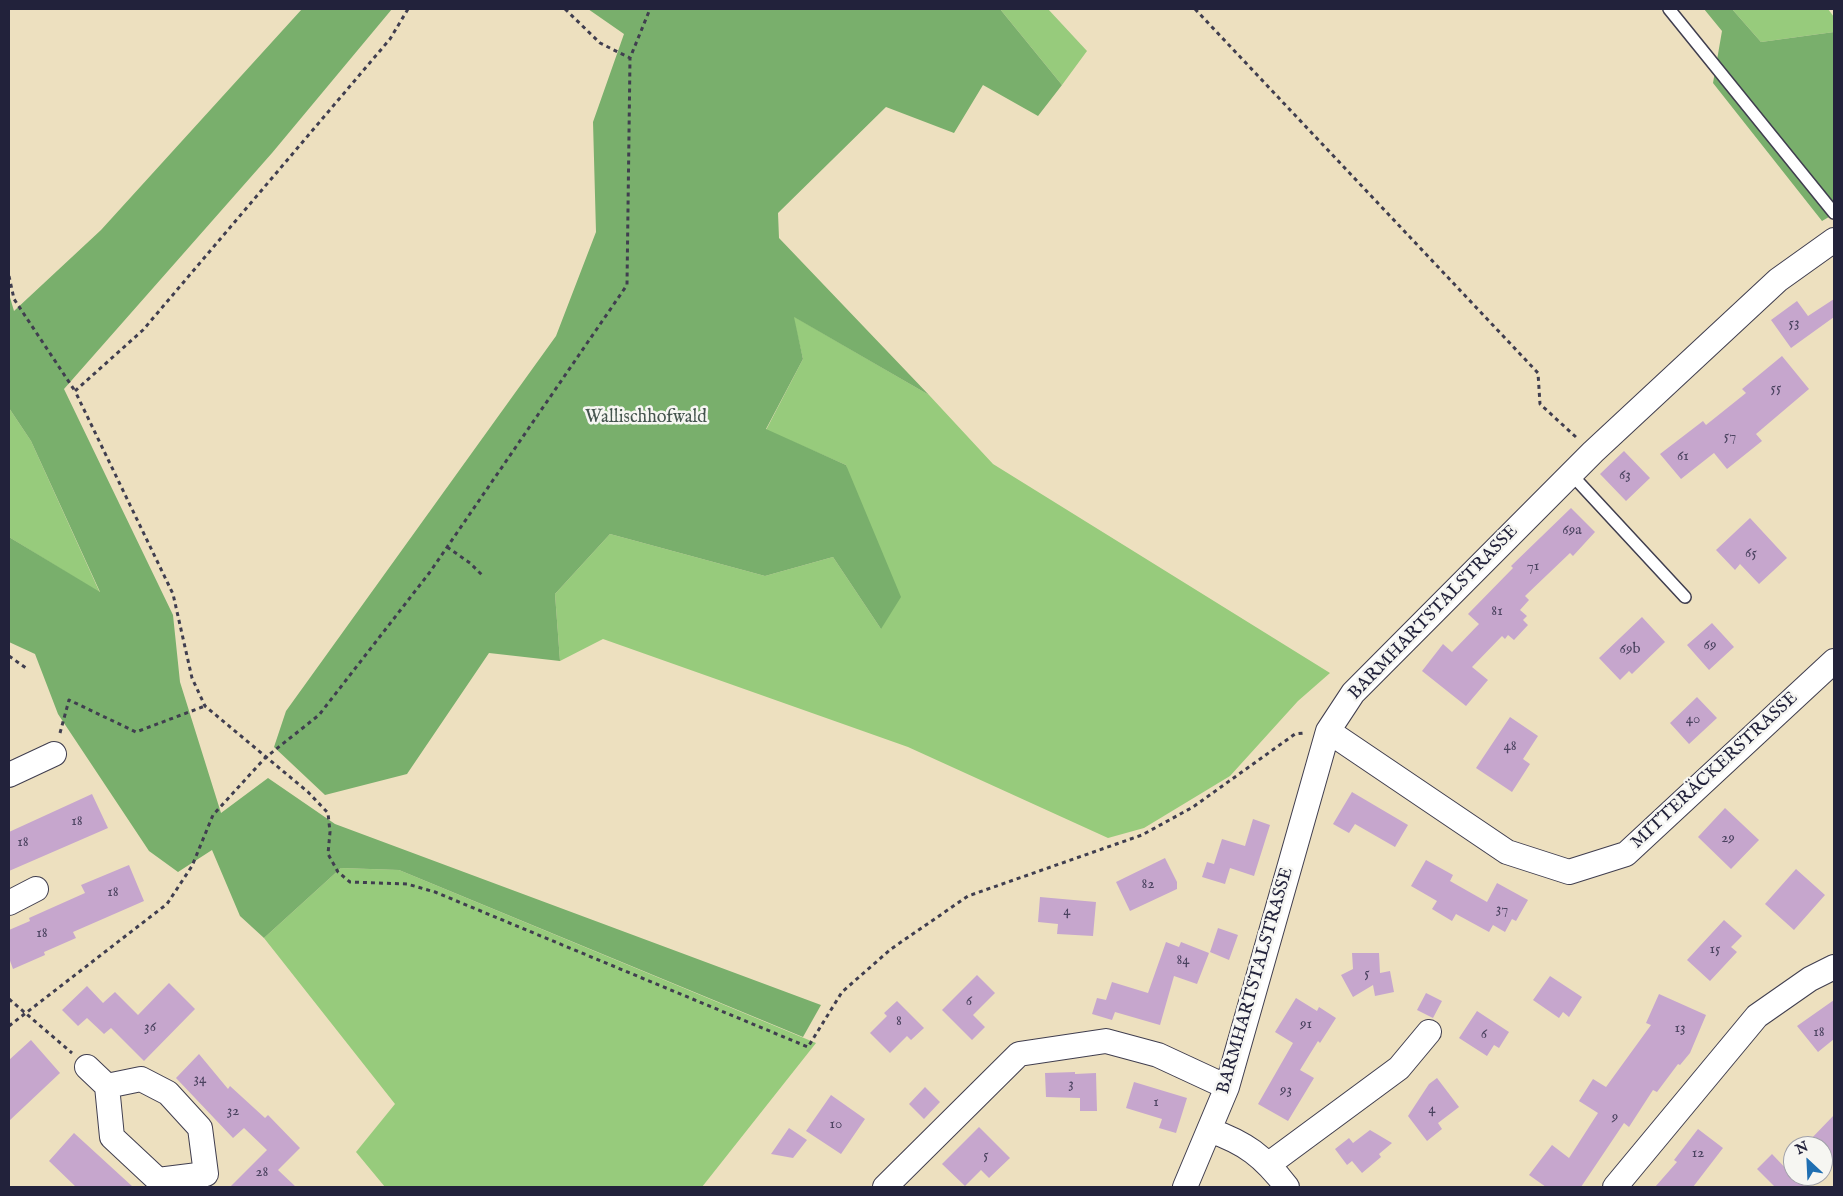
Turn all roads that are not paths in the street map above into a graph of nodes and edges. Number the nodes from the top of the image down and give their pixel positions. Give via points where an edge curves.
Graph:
1 (1669, 9) edge
2 (1834, 213) edge
3 (1834, 240) edge
4 (1571, 474) junction
5 (1685, 597) dead end
6 (1834, 661) edge
7 (1328, 731) junction
8 (54, 754) road end
9 (9, 775) edge
10 (36, 888) dead end
11 (9, 903) edge
12 (1834, 967) edge
13 (1429, 1032) dead end
14 (87, 1067) road end
15 (107, 1086) junction
16 (1227, 1087) junction
17 (1208, 1130) junction
18 (1269, 1164) junction
19 (213, 1181) edge
20 (885, 1187) edge
21 (1185, 1187) edge
22 (1287, 1187) edge
23 (1615, 1187) edge

1 - 2 lane
3 - 4 street, BARMHARTSTALSTRASSE via 1778,280
4 - 5 lane
4 - 7 street, BARMHARTSTALSTRASSE via 1353,693
6 - 7 street, MITTERÄCKERSTRASSE via 1626,854 1569,872 1507,852
7 - 16 street, BARMHARTSTALSTRASSE
8 - 9 street
10 - 11 street
12 - 23 street via 1810,979 1756,1016
13 - 18 street via 1399,1068
14 - 15 street
15 - 19 street via 141,1079 168,1093 200,1128
15 - 19 street via 112,1136 158,1180
16 - 17 street, BARMHARTSTALSTRASSE
16 - 20 street via 1158,1055 1106,1041 1019,1054
17 - 18 street via 1236,1140
17 - 21 street, BARMHARTSTALSTRASSE
18 - 22 street

